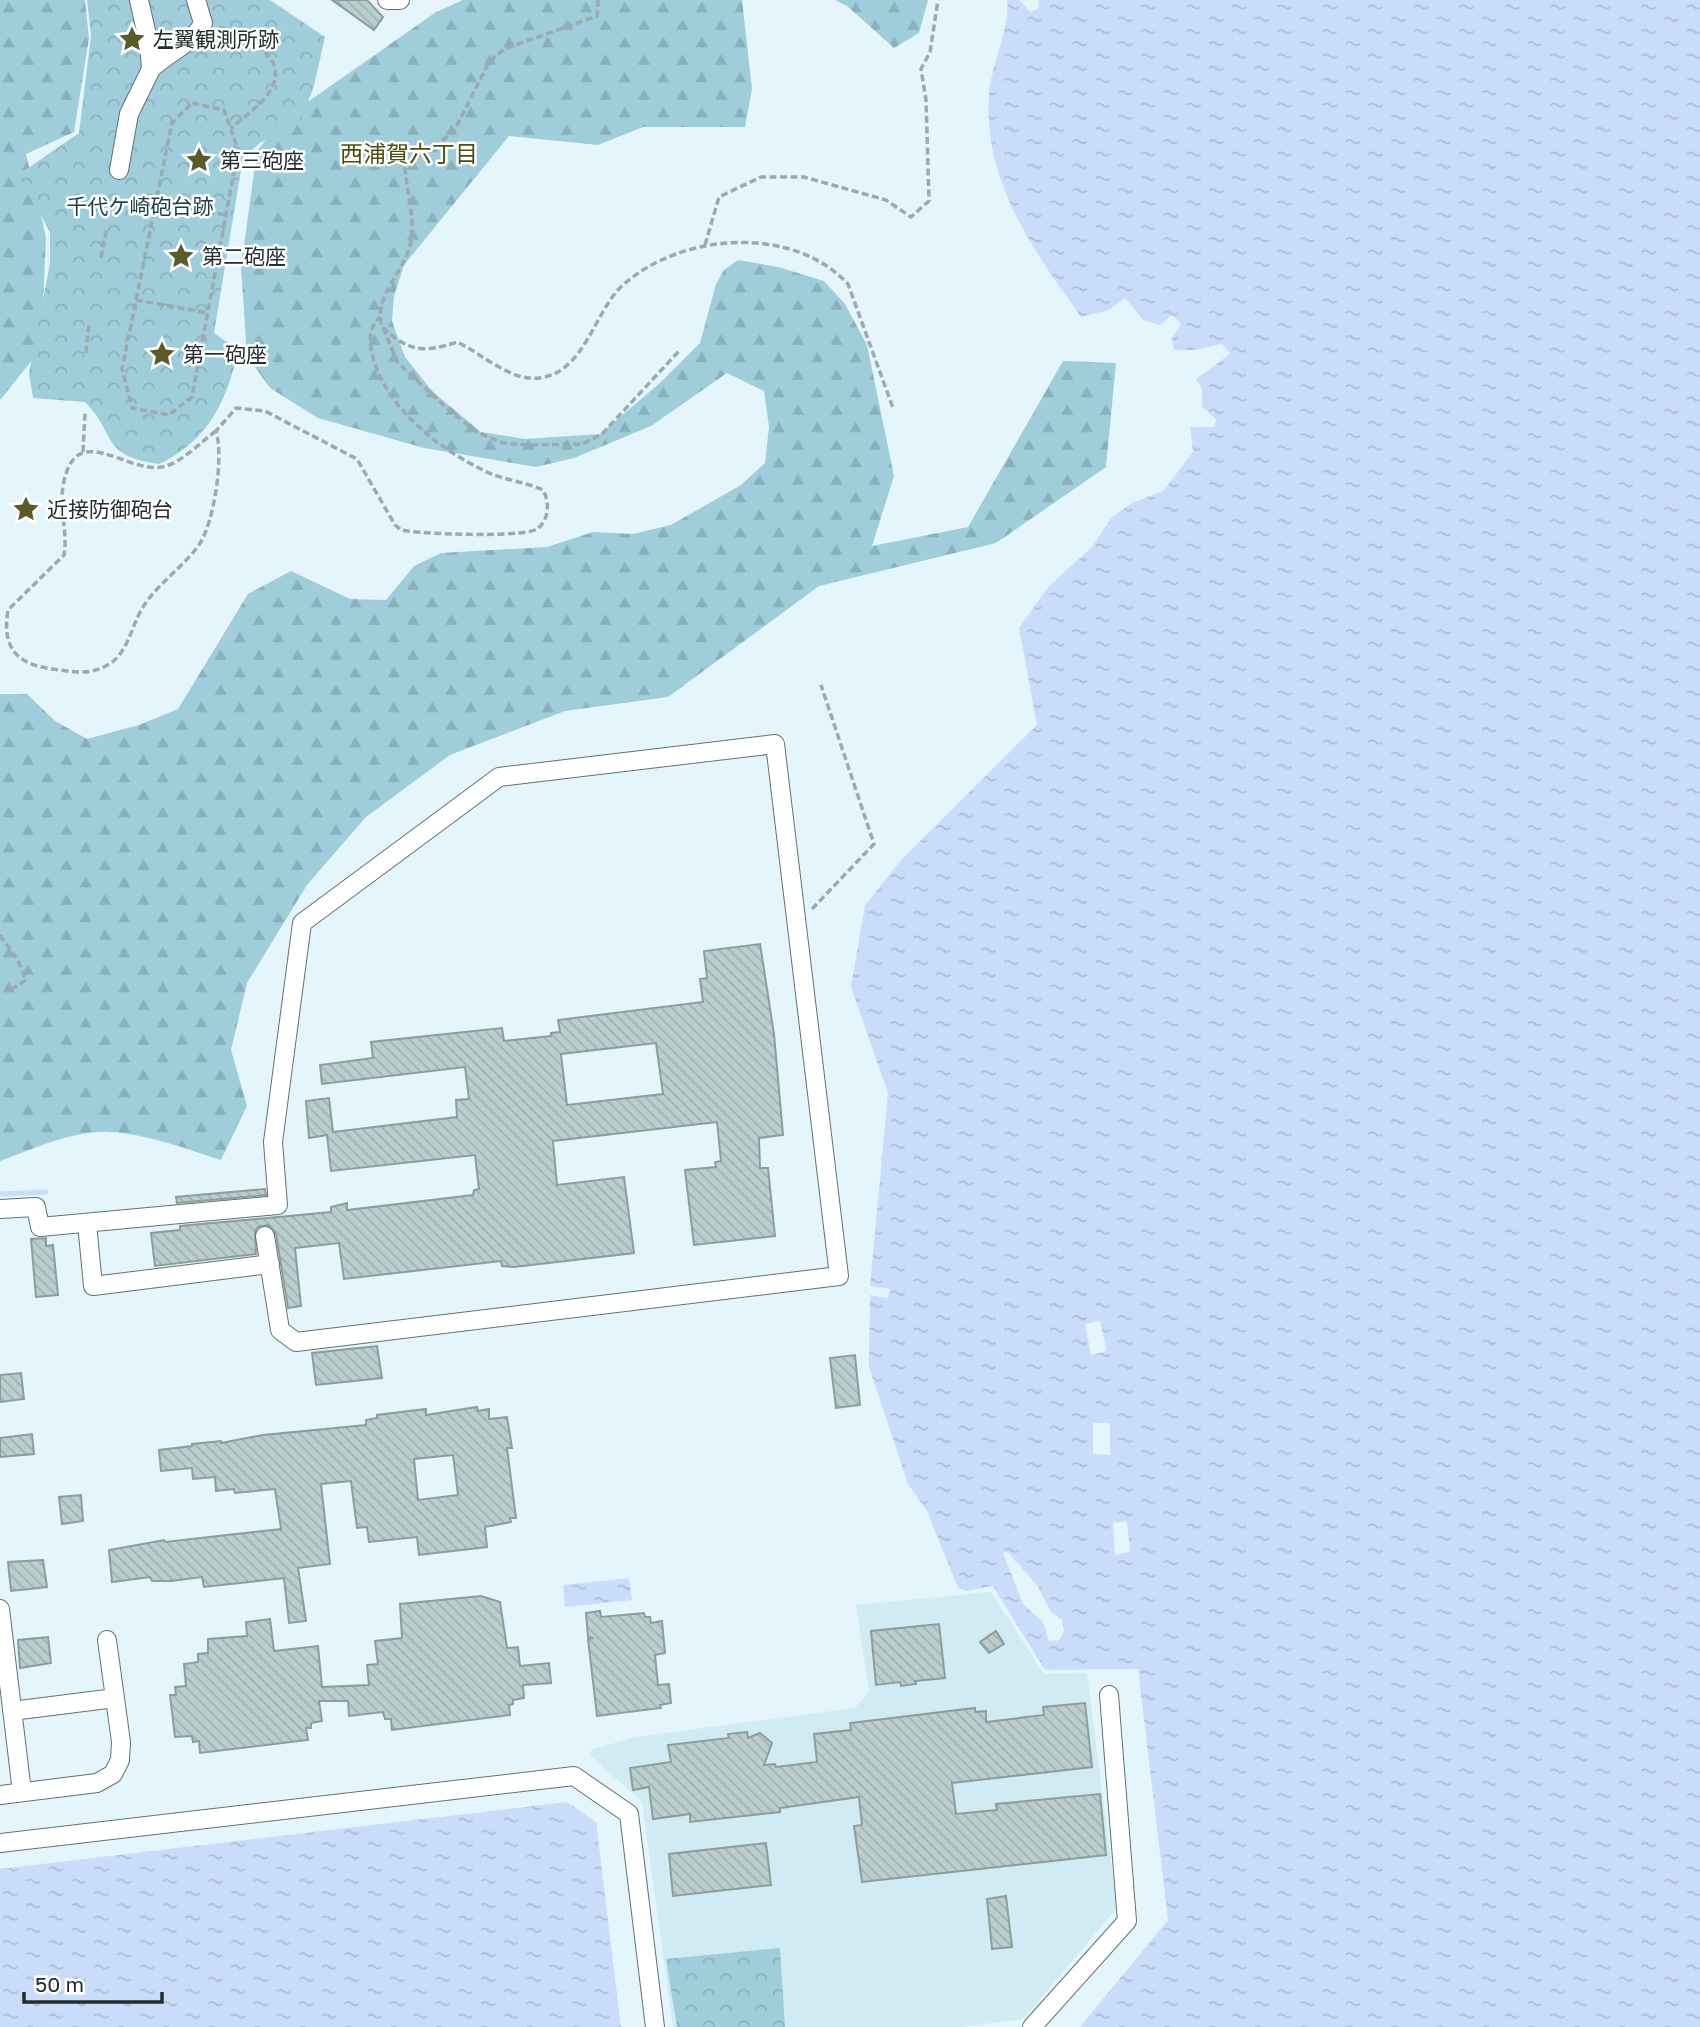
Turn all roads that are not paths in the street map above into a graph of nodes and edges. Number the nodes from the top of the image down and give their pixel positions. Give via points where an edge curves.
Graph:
1 (138, 0) edge
2 (196, 0) edge
3 (387, 0) edge
4 (400, 0) edge
5 (151, 69) junction
6 (119, 170) dead end
7 (0, 1209) edge
8 (86, 1223) junction
9 (265, 1236) dead end
10 (270, 1264) junction
11 (0, 1609) edge
12 (107, 1640) dead end
13 (1109, 1695) dead end
14 (115, 1698) junction
15 (12, 1711) junction
16 (22, 1793) junction
17 (0, 1795) edge
18 (0, 1843) edge
19 (655, 2027) edge
20 (1032, 2027) edge

1 - 5 street
2 - 5 street via 203,23 198,34
3 - 4 street
5 - 6 street via 129,114
7 - 8 street via 36,1207 40,1227
8 - 10 street via 93,1286
8 - 10 street via 278,1205 273,1142 302,923 499,777 775,744 839,1276 296,1342 280,1330
9 - 10 street
11 - 15 street
12 - 14 street
13 - 20 street via 1128,1921
14 - 15 street
14 - 16 street via 121,1742 113,1774 97,1783
15 - 16 street
16 - 17 street
18 - 19 street via 574,1776 629,1814

